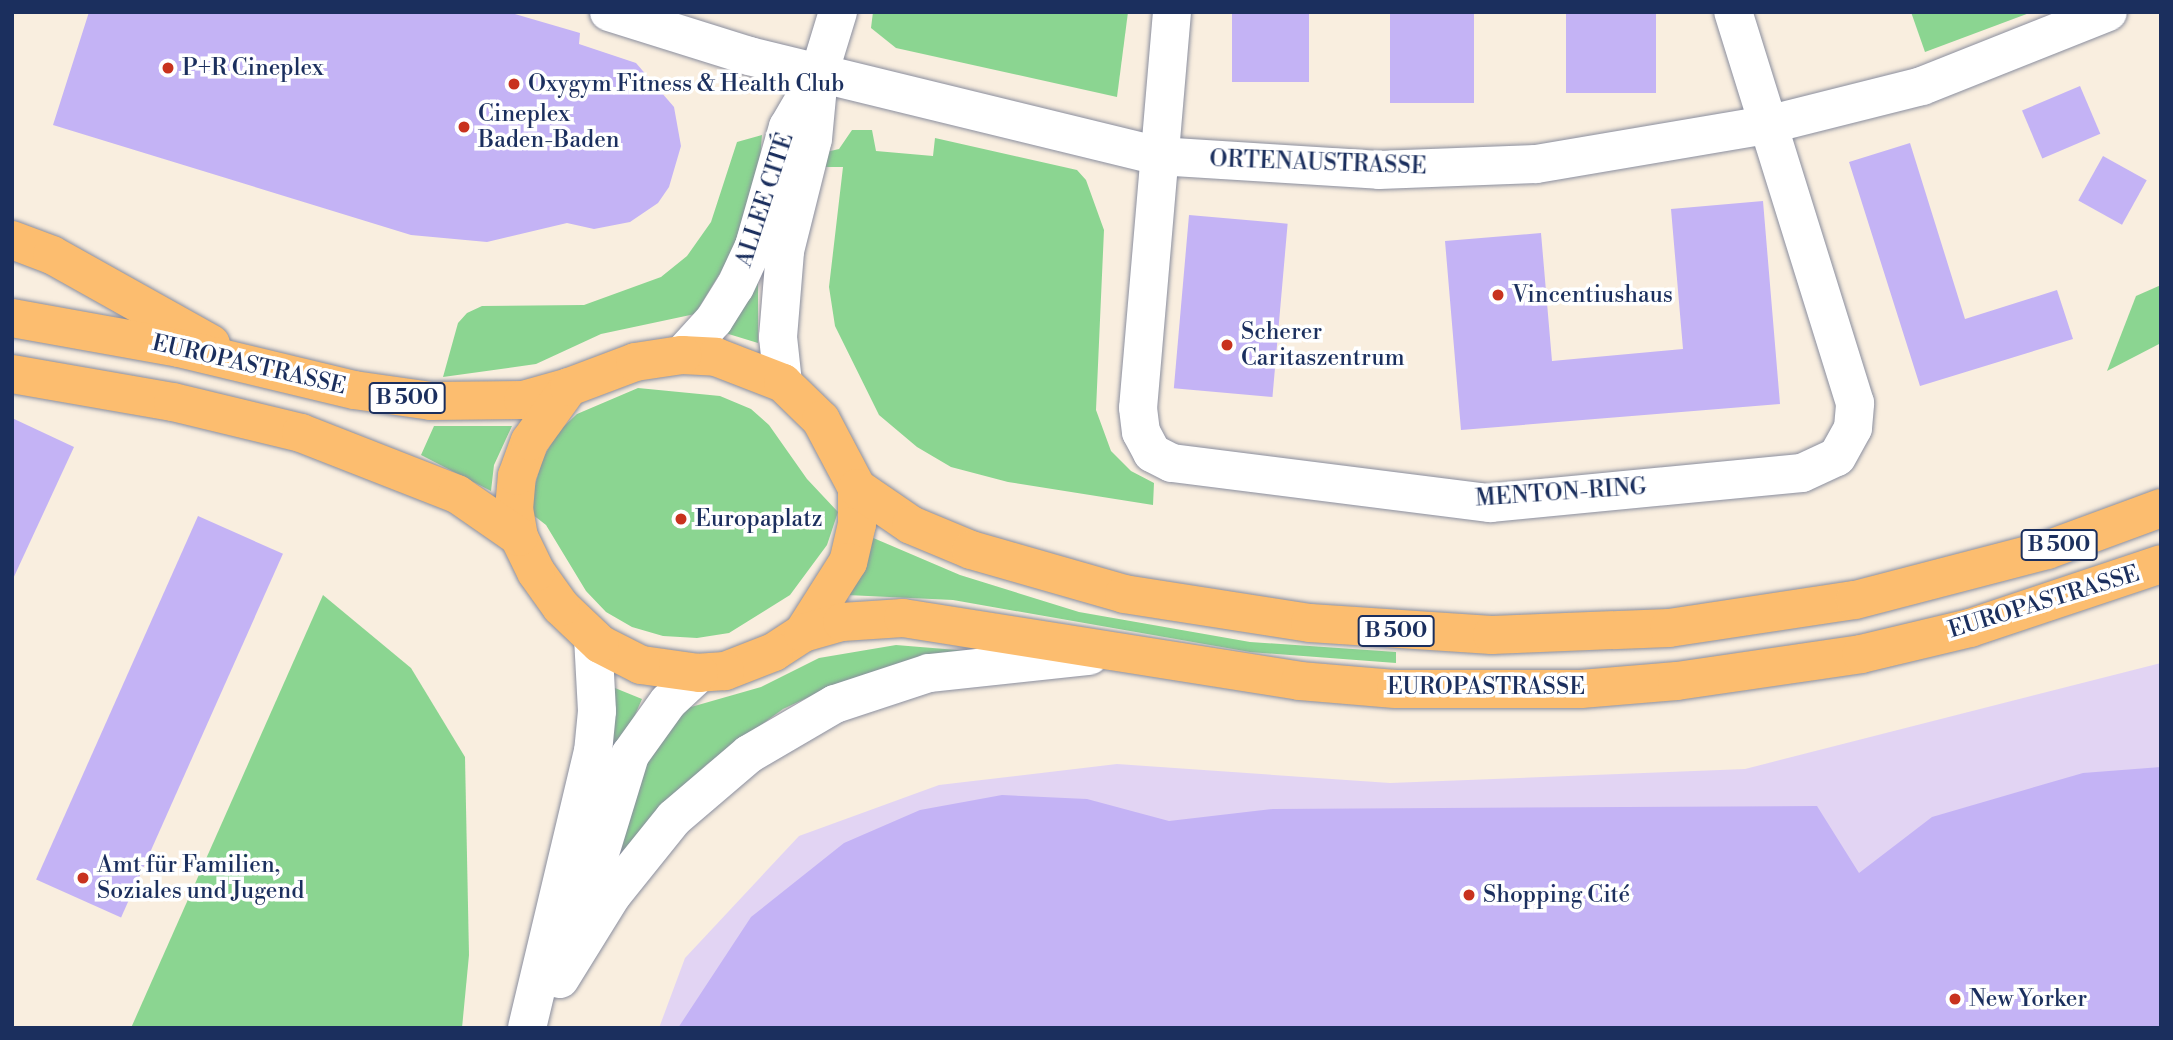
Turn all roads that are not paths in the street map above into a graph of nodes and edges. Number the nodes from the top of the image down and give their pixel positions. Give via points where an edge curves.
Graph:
1 (609, 12) edge
2 (838, 12) edge
3 (1172, 12) edge
4 (1733, 12) edge
5 (2108, 12) edge
6 (819, 74) junction
7 (1767, 125) junction
8 (1158, 156) junction
9 (12, 240) edge
10 (12, 318) edge
11 (682, 355) junction
12 (246, 365) junction
13 (12, 374) edge
14 (783, 383) junction
15 (569, 387) junction
16 (857, 488) junction
17 (2161, 508) edge
18 (519, 537) junction
19 (2161, 565) edge
20 (803, 633) junction
21 (593, 638) junction
22 (1120, 654) junction
23 (699, 673) junction
24 (560, 979) junction
25 (527, 1028) edge
26 (544, 1028) edge

1 - 6 street, ORTENAUSTRASSE
2 - 6 street, ALLEE CITÉ
3 - 8 street, MENTON-RING
4 - 7 street, MENTON-RING
5 - 7 street, ORTENAUSTRASSE via 1922,86
6 - 8 street, ORTENAUSTRASSE
6 - 11 street, ALLEE CITÉ via 788,127 754,246 735,287 714,320
6 - 14 street, ALLEE CITÉ via 813,139 785,251 778,337
7 - 8 street, ORTENAUSTRASSE via 1536,164 1379,170
7 - 8 street, MENTON-RING via 1855,403 1853,428 1837,457 1802,473 1490,503 1172,463 1152,453 1141,432 1138,408
9 - 12 main road via 63,261
10 - 12 main road, EUROPASTRASSE / B 500 via 92,330
11 - 14 main road, B 500 via 716,357
11 - 15 main road, B 500 via 635,362
12 - 15 main road, EUROPASTRASSE / B 500 via 354,390 431,401 523,400
13 - 18 main road, B 500 via 173,402 301,433 457,494
14 - 16 main road, B 500 via 821,420
15 - 18 main road, B 500 via 530,441 517,476 514,509
16 - 17 main road, B 500 via 911,525 971,550 1124,594 1310,623 1492,635 1669,628 1855,600 2047,550
16 - 20 main road, B 500 via 858,524 848,562
18 - 21 main road, B 500 via 561,607
19 - 22 main road, EUROPASTRASSE / B 500 via 1970,628 1849,656 1677,681 1494,691 1396,689 1300,681
20 - 22 main road, EUROPASTRASSE / B 500 via 842,622 903,618
20 - 23 main road, B 500 via 750,663
21 - 23 main road, B 500 via 641,665
21 - 25 street via 597,711 593,752
22 - 24 street via 1026,659 929,673 835,704 749,754 674,818 612,895
23 - 24 street via 668,702 630,755
24 - 26 street

